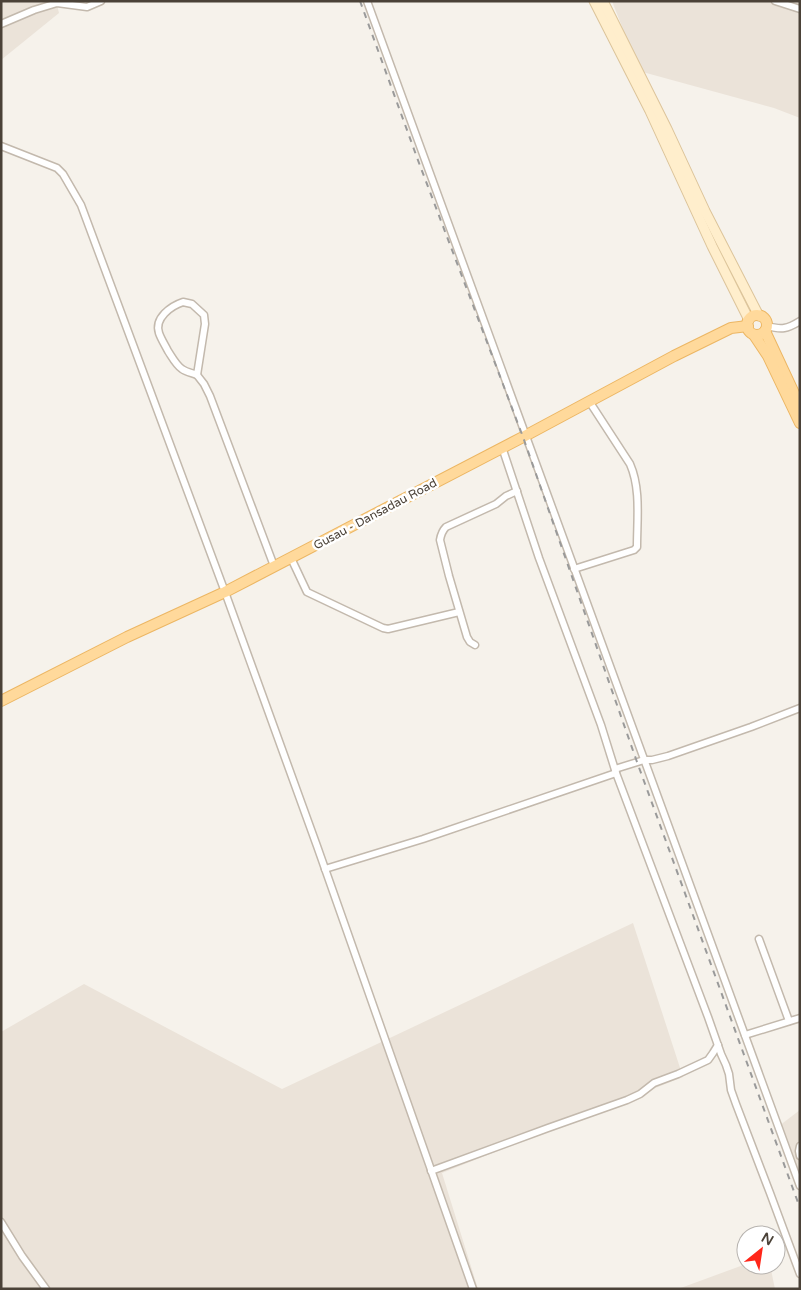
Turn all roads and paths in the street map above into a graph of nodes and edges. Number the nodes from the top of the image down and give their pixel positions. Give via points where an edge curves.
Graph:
1 (101, 1) edge
2 (367, 1) edge
3 (594, 1) edge
4 (603, 1) edge
5 (779, 2) edge
6 (800, 9) edge
7 (1, 24) edge
8 (641, 86) junction
9 (1, 146) edge
10 (752, 320) junction
11 (800, 322) edge
12 (766, 328) junction
13 (754, 335) junction
14 (197, 375) junction
15 (590, 402) junction
16 (800, 406) edge
17 (800, 423) edge
18 (526, 435) junction
19 (502, 447) junction
20 (517, 491) junction
21 (291, 558) junction
22 (274, 566) junction
23 (574, 569) junction
24 (225, 592) junction
25 (459, 612) junction
26 (475, 645) dead end
27 (1, 700) edge
28 (800, 708) edge
29 (644, 760) junction
30 (615, 771) junction
31 (325, 869) junction
32 (759, 939) dead end
33 (800, 1018) edge
34 (789, 1021) junction
35 (745, 1035) junction
36 (718, 1045) junction
37 (800, 1146) edge
38 (800, 1156) edge
39 (431, 1171) junction
40 (800, 1186) edge
41 (1, 1222) edge
42 (800, 1274) edge
43 (46, 1289) edge
44 (473, 1289) edge

1 - 7 street via 86,7 57,3
2 - 18 street
3 - 8 main road
4 - 8 main road
5 - 6 street
8 - 10 main road via 705,211
9 - 24 street via 57,168 81,206
10 - 12 main road via 766,321
10 - 13 main road via 750,332
10 - 15 main road, Gusau - Dansadau Road via 674,356
11 - 12 street via 787,328
12 - 13 main road via 761,334
12 - 16 main road
13 - 17 main road via 768,356
14 - 14 street via 183,370 172,358 158,328 166,312 183,302 192,304 204,315
14 - 22 street via 210,396
15 - 18 main road, Gusau - Dansadau Road
15 - 23 street via 634,474 636,547
18 - 19 main road, Gusau - Dansadau Road
18 - 23 street
19 - 20 street
19 - 21 main road, Gusau - Dansadau Road
20 - 25 street via 446,527 440,534
20 - 30 street
21 - 22 main road, Gusau - Dansadau Road
21 - 25 street via 307,592 383,628
22 - 24 main road, Gusau - Dansadau Road
23 - 29 street
24 - 27 main road, Gusau - Dansadau Road
24 - 31 street
25 - 26 street via 467,637
28 - 29 street via 668,756
29 - 30 street
29 - 35 street
30 - 31 street via 423,839
30 - 36 street
31 - 39 street
32 - 34 street
33 - 34 street
34 - 35 street
35 - 40 street
36 - 39 street via 708,1060 654,1083 627,1100
36 - 42 street via 736,1104
37 - 38 street
39 - 44 street
41 - 43 street

